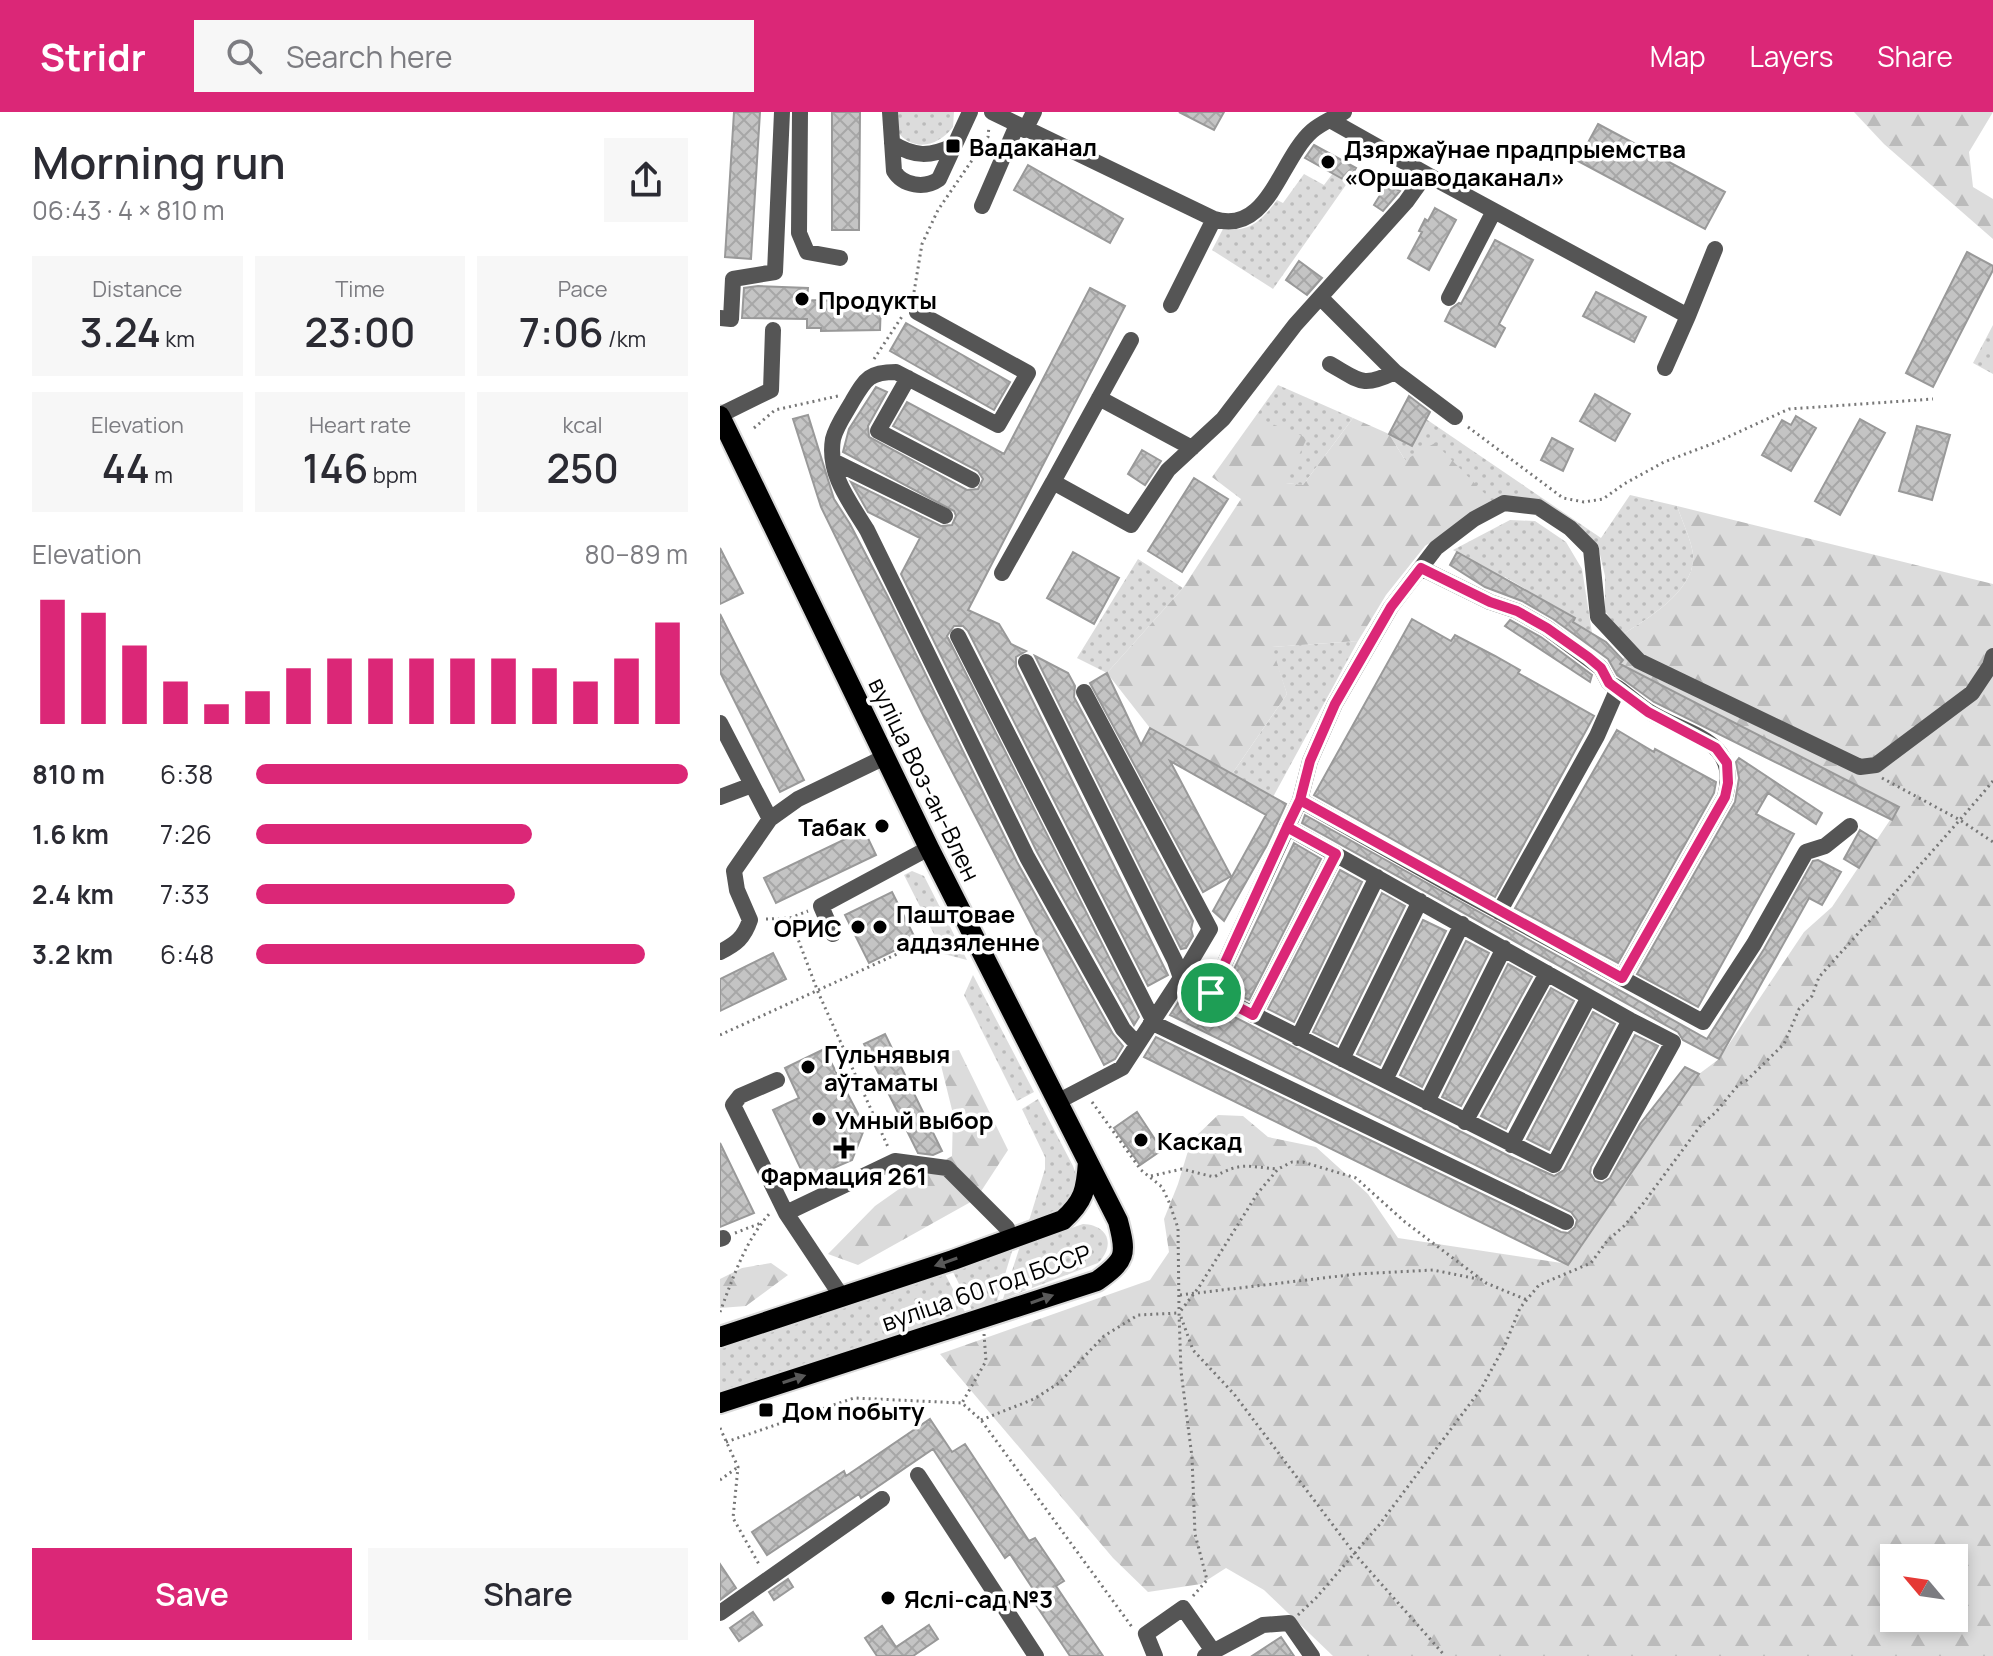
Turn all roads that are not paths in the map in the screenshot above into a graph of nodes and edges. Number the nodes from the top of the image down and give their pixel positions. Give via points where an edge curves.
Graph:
1 (782, 112) edge
2 (800, 112) edge
3 (890, 112) edge
4 (970, 112) edge
5 (1034, 112) edge
6 (1337, 116) edge
7 (991, 118) edge
8 (1021, 128) junction
9 (892, 143) junction
10 (953, 146) junction
11 (1426, 174) junction
12 (982, 206) dead end
13 (1494, 211) junction
14 (1214, 219) junction
15 (1715, 249) dead end
16 (840, 258) dead end
17 (1321, 298) junction
18 (1449, 298) dead end
19 (1171, 305) dead end
20 (912, 307) road end
21 (1688, 316) junction
22 (720, 318) edge
23 (773, 330) dead end
24 (1131, 340) dead end
25 (1330, 364) dead end
26 (1665, 368) dead end
27 (1395, 372) junction
28 (908, 378) junction
29 (1099, 398) junction
30 (720, 416) edge
31 (1455, 417) road end
32 (1192, 448) junction
33 (833, 461) junction
34 (972, 480) dead end
35 (1053, 482) junction
36 (945, 516) dead end
37 (1421, 568) junction
38 (1002, 573) dead end
39 (958, 636) dead end
40 (1993, 656) edge
41 (1026, 662) dead end
42 (1618, 688) junction
43 (1084, 692) dead end
44 (720, 723) edge
45 (885, 757) junction
46 (752, 785) junction
47 (720, 797) edge
48 (1300, 800) junction
49 (770, 819) junction
50 (1850, 826) dead end
51 (1287, 827) junction
52 (929, 848) junction
53 (1336, 854) junction
54 (1377, 877) junction
55 (1420, 901) junction
56 (1499, 912) junction
57 (1462, 924) junction
58 (833, 934) dead end
59 (1504, 948) junction
60 (720, 952) edge
61 (1547, 973) junction
62 (1181, 978) junction
63 (1622, 978) junction
64 (1211, 993) junction
65 (1589, 997) junction
66 (1253, 1015) junction
67 (1630, 1020) junction
68 (1152, 1021) junction
69 (1298, 1038) junction
70 (1137, 1044) junction
71 (1342, 1059) junction
72 (777, 1080) dead end
73 (1385, 1080) junction
74 (1059, 1101) junction
75 (1427, 1102) junction
76 (1465, 1122) junction
77 (1511, 1145) junction
78 (1088, 1162) junction
79 (1601, 1172) dead end
80 (783, 1207) junction
81 (1566, 1222) dead end
82 (1007, 1228) dead end
83 (842, 1297) junction
84 (720, 1337) edge
85 (720, 1403) edge
86 (918, 1475) dead end
87 (882, 1499) dead end
88 (720, 1613) edge
89 (1209, 1653) edge
90 (1036, 1656) edge
91 (1155, 1656) edge
92 (1312, 1656) edge

1 - 22 street via 775,272 733,279 731,319
2 - 16 street via 799,233 807,252
3 - 9 street
4 - 10 street
5 - 8 street
6 - 11 street
6 - 14 street via 1313,130 1248,219
7 - 8 street
8 - 12 street
8 - 14 street
9 - 10 street via 922,155
9 - 10 street via 894,171 917,185 939,179
11 - 13 street
11 - 17 street
13 - 18 street
13 - 21 street
14 - 19 street
15 - 21 street
17 - 27 street
17 - 32 street via 1223,419
20 - 28 street via 1028,373 998,425
21 - 26 street
23 - 30 street via 771,390
24 - 29 street
25 - 27 street via 1372,383
27 - 31 street
28 - 33 street via 877,372 862,385 833,437
28 - 34 street via 878,431
29 - 32 street
29 - 35 street
30 - 45 main road, вуліца Воз-ан-Влен
32 - 35 street via 1168,470 1131,525
33 - 36 street
33 - 70 street via 839,485 867,530 1027,857 1123,1029
35 - 38 street
37 - 40 street via 1436,548 1504,503 1538,507 1591,549 1598,617 1639,661 1860,767 1876,765 1972,693
37 - 42 street via 1547,628 1595,662
37 - 48 street via 1391,607 1335,704
39 - 68 street
41 - 62 street
42 - 56 street
42 - 63 street via 1648,712 1716,748 1727,763 1728,783 1725,797
43 - 62 street via 1210,929
44 - 46 street
45 - 49 street via 798,799
45 - 52 main road, вуліца Воз-ан-Влен
46 - 47 street
46 - 49 street
48 - 51 street
48 - 56 street
49 - 60 street via 734,871 750,920 746,932
50 - 63 street via 1825,846 1806,852 1703,1022
51 - 53 street
51 - 64 street
52 - 58 street via 821,906
52 - 74 main road, вуліца Воз-ан-Влен
53 - 54 street
53 - 66 street
54 - 55 street
54 - 69 street
55 - 57 street
55 - 71 street
56 - 63 street
57 - 59 street
57 - 73 street
59 - 61 street
59 - 75 street
61 - 65 street
61 - 76 street
62 - 64 street
62 - 68 street
64 - 66 street
65 - 67 street
65 - 77 street
66 - 69 street
67 - 77 street via 1554,1165
67 - 79 street via 1673,1042
68 - 70 street
68 - 81 street
69 - 71 street
70 - 74 street via 1122,1068
71 - 73 street
72 - 80 street via 740,1096 733,1105
73 - 75 street
74 - 78 main road, вуліца Воз-ан-Влен
75 - 76 street
76 - 77 street
78 -> 83 main road, вуліца 60 год БССР via 1086,1188 1063,1220
85 -> 78 main road, вуліца 60 год БССР via 1097,1281 1117,1267 1125,1248 1118,1221
80 - 82 street via 895,1161 947,1168
80 - 83 street
83 - 84 main road, вуліца 60 год БССР
86 - 90 street
87 - 88 street
89 - 91 street via 1183,1608 1146,1634
89 - 92 street via 1263,1625 1289,1623

